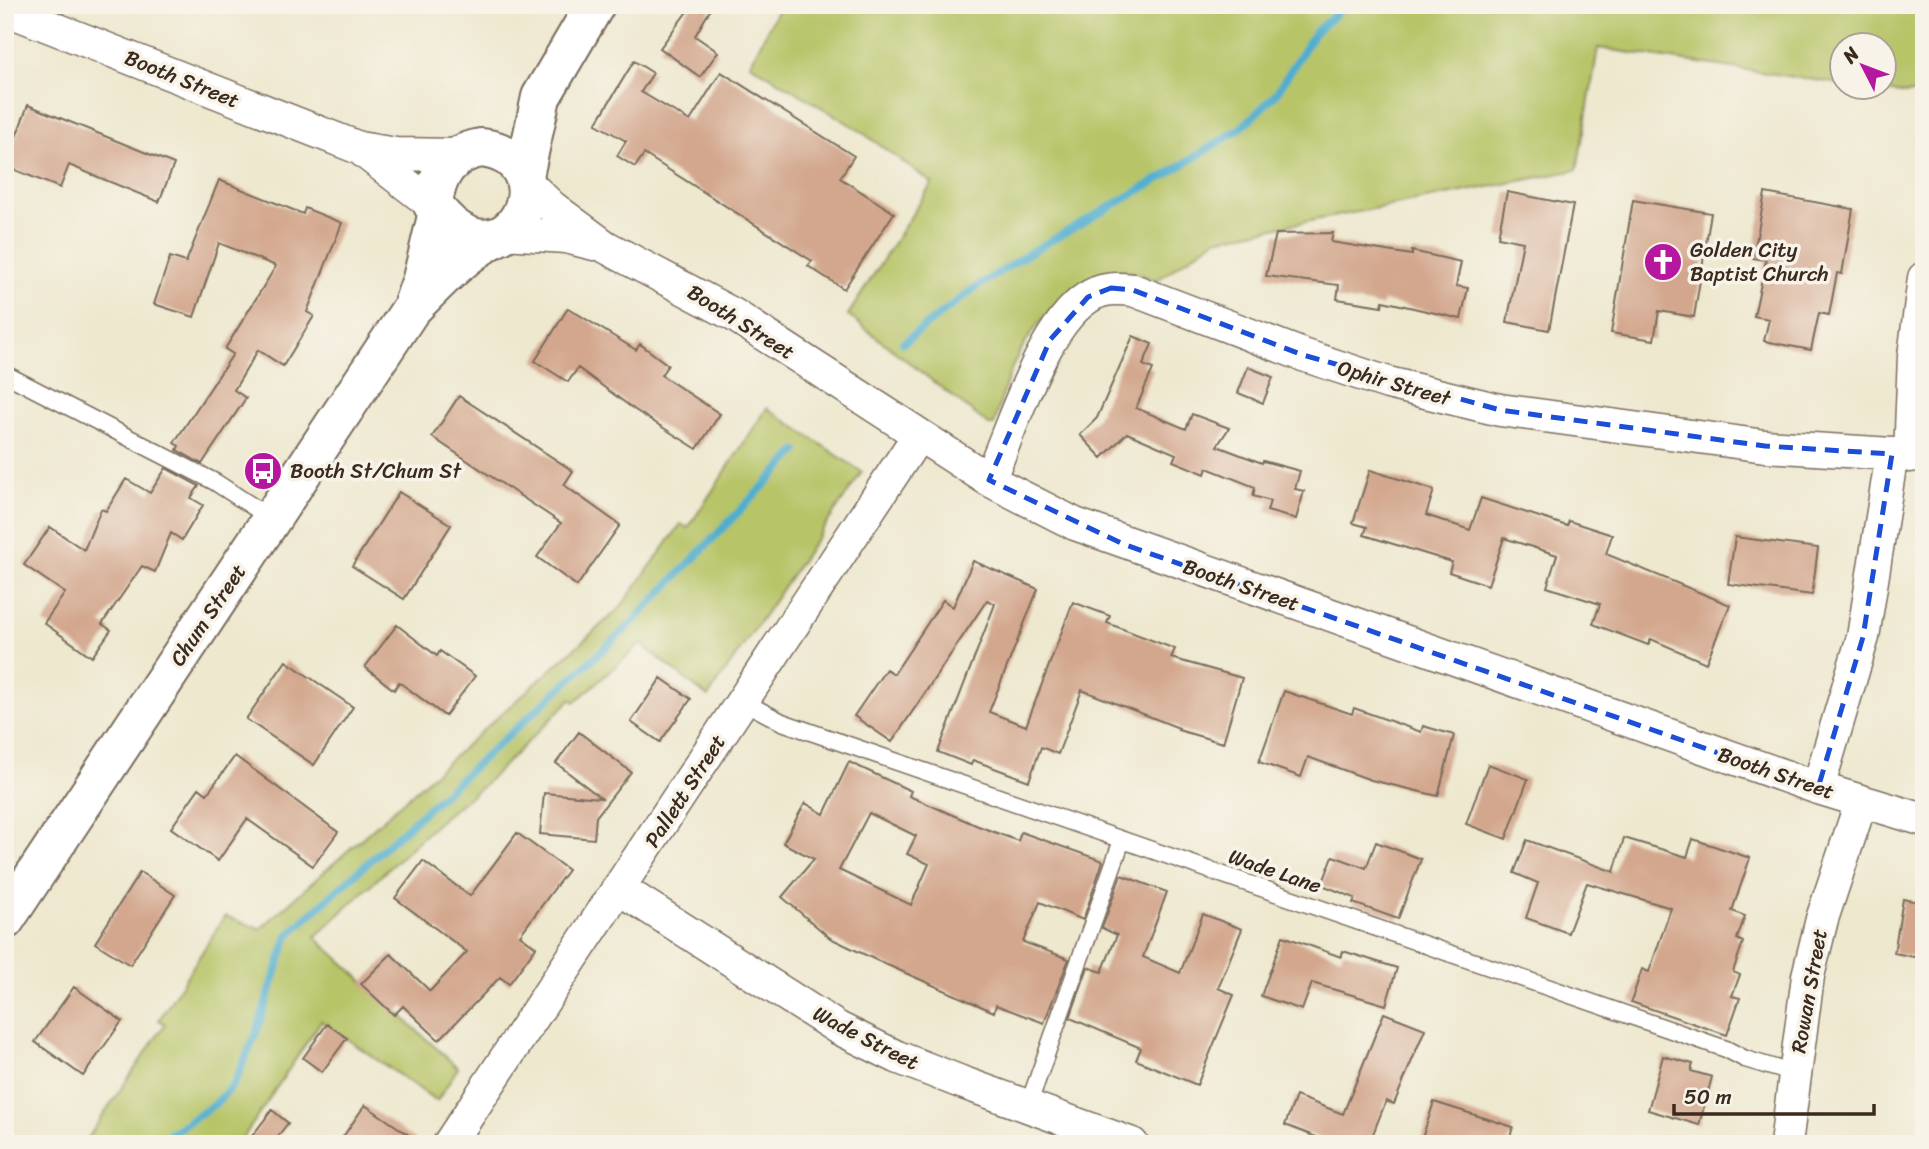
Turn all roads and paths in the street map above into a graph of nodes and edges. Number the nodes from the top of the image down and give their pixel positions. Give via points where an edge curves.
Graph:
1 (595, 5) edge
2 (5, 9) edge
3 (541, 97) junction
4 (359, 148) junction
5 (464, 152) junction
6 (525, 179) junction
7 (435, 208) junction
8 (500, 235) junction
9 (606, 247) junction
10 (1924, 278) edge
11 (411, 309) junction
12 (5, 374) edge
13 (918, 436) junction
14 (1909, 455) edge
15 (989, 480) junction
16 (272, 519) junction
17 (744, 702) junction
18 (1818, 788) junction
19 (1861, 802) junction
20 (1924, 820) edge
21 (1122, 840) junction
22 (620, 889) junction
23 (5, 920) edge
24 (1795, 1074) junction
25 (1028, 1106) junction
26 (449, 1144) edge
27 (1132, 1144) edge
28 (1786, 1144) edge

1 - 3 street
2 - 4 street, Booth Street
3 - 5 street via 486,141
3 - 6 street
4 - 5 street, Booth Street via 396,154
4 - 7 street, Booth Street
5 - 6 street via 481,148 502,153 512,159
5 - 7 street via 441,173
6 - 8 street via 524,213
6 - 9 street, Booth Street via 552,207
7 - 8 street via 469,238
7 - 11 street, Chum Street via 422,279
8 - 9 street, Booth Street via 566,237
8 - 11 street, Chum Street via 454,265
9 - 13 street, Booth Street via 734,315
10 - 14 street
11 - 16 street, Chum Street
12 - 16 lane via 215,482
13 - 15 street, Booth Street
13 - 17 street, Pallett Street
14 - 15 street, Ophir Street via 1765,446 1500,411 1388,383 1133,290 1111,288 1088,297 1065,316 1050,340
14 - 18 street via 1863,637
15 - 18 street, Booth Street via 1123,544
16 - 23 street, Chum Street
17 - 21 lane, Wade Lane via 782,722
17 - 22 street, Pallett Street
18 - 19 street, Booth Street
19 - 20 street, Booth Street
19 - 24 street, Rowan Street via 1808,976
21 - 24 lane, Wade Lane
21 - 25 lane
22 - 25 street, Wade Street via 838,1028 897,1057
22 - 26 street, Pallett Street
24 - 28 street, Rowan Street
25 - 27 street, Wade Street

